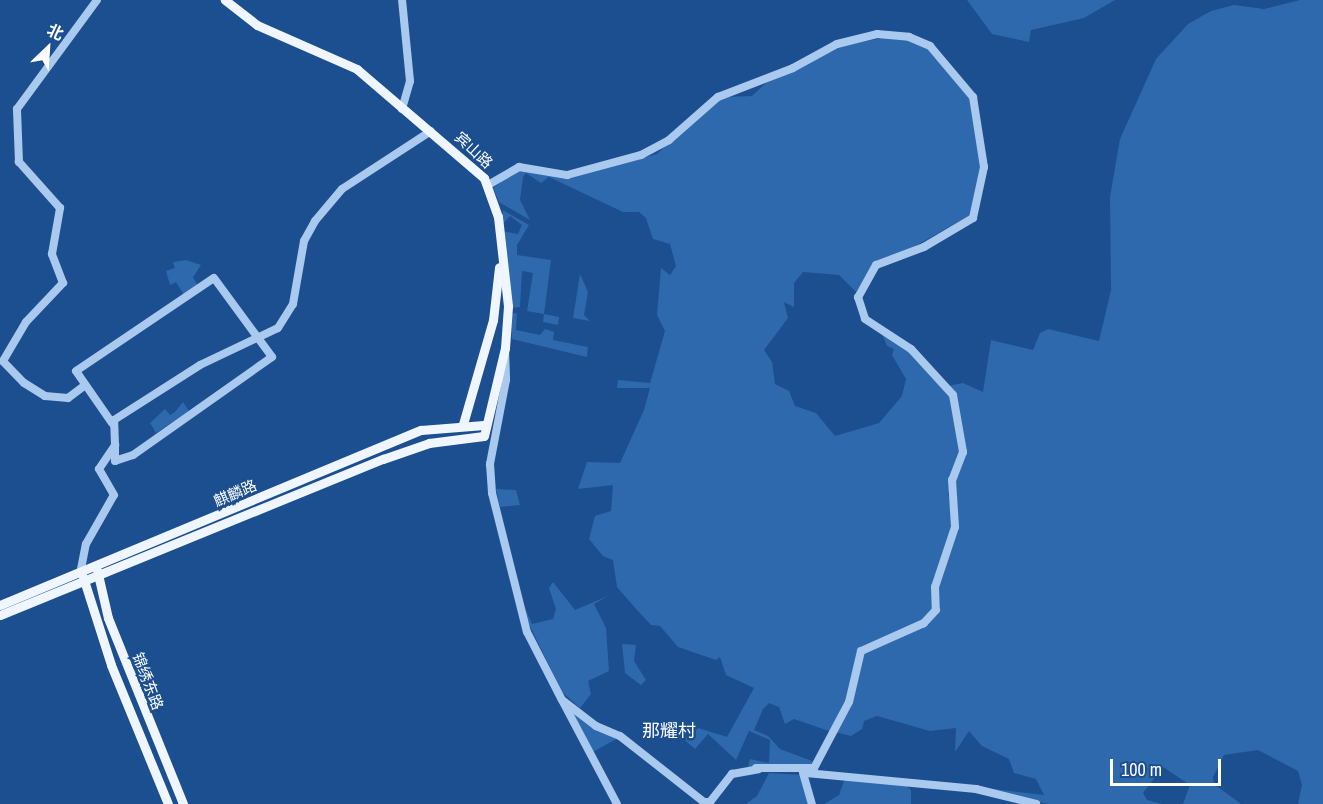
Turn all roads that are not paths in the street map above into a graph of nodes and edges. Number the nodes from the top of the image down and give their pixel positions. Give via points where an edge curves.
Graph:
1 (98, 0) edge
2 (223, 0) edge
3 (402, 0) edge
4 (402, 108) junction
5 (430, 132) junction
6 (488, 185) junction
7 (261, 339) junction
8 (505, 348) junction
9 (84, 386) junction
10 (111, 423) junction
11 (463, 424) junction
12 (484, 425) junction
13 (484, 436) joint
14 (115, 445) junction
15 (96, 565) junction
16 (81, 569) junction
17 (98, 575) junction
18 (84, 581) junction
19 (0, 605) edge
20 (0, 615) edge
21 (562, 700) junction
22 (756, 768) junction
23 (803, 773) junction
24 (697, 801) edge
25 (168, 804) edge
26 (183, 804) edge
27 (617, 804) edge
28 (812, 804) edge
29 (1036, 804) edge

1 - 9 street via 18,109 19,162 50,191 60,208 52,254 63,283 26,322 3,361 24,383 45,396 68,398
2 - 4 main road, 宾山路 via 258,30 356,72
3 - 4 street via 410,81
4 - 5 main road, 宾山路
5 - 6 main road, 宾山路 via 474,166
5 - 7 street via 338,192 306,235 289,315
5 - 11 main road, 宾山路 via 481,181 496,230 499,259 494,312
6 - 8 main road, 宾山路 via 498,217 506,287
6 - 22 street via 519,167 567,175 641,155 669,140 718,97 793,68 837,44 877,34 909,37 930,46 973,98 984,167 973,218 924,247 876,265 858,297 865,319 910,349 952,395 963,452 952,480 956,527 935,587 936,610 924,623 861,651 849,702 814,768
7 - 9 street via 214,278 77,370
7 - 10 street via 200,365
7 - 14 street via 273,354 267,362 133,455 115,461
8 - 12 main road, 宾山路
8 - 21 street via 506,380 490,464 492,493 526,632
9 - 10 street
10 - 14 street
11 - 12 main road, 麒麟路
11 - 15 main road, 麒麟路 via 421,430
12 - 13 main road, 宾山路
13 - 17 main road, 麒麟路 via 429,443 382,459
14 - 16 street via 99,469 99,476 112,488 112,503 86,544
15 - 16 main road, 麒麟路
15 - 17 main road, 锦绣东路
16 - 18 main road, 锦绣东路
16 - 19 main road, 麒麟路
17 - 18 main road, 麒麟路
17 - 26 main road, 锦绣东路 via 108,618
18 - 20 main road, 麒麟路
18 - 25 main road, 锦绣东路 via 111,665
21 - 24 street via 596,726 620,736
21 - 27 street
22 - 23 street
22 - 24 street via 726,779 710,802
23 - 28 street
23 - 29 street via 976,789

